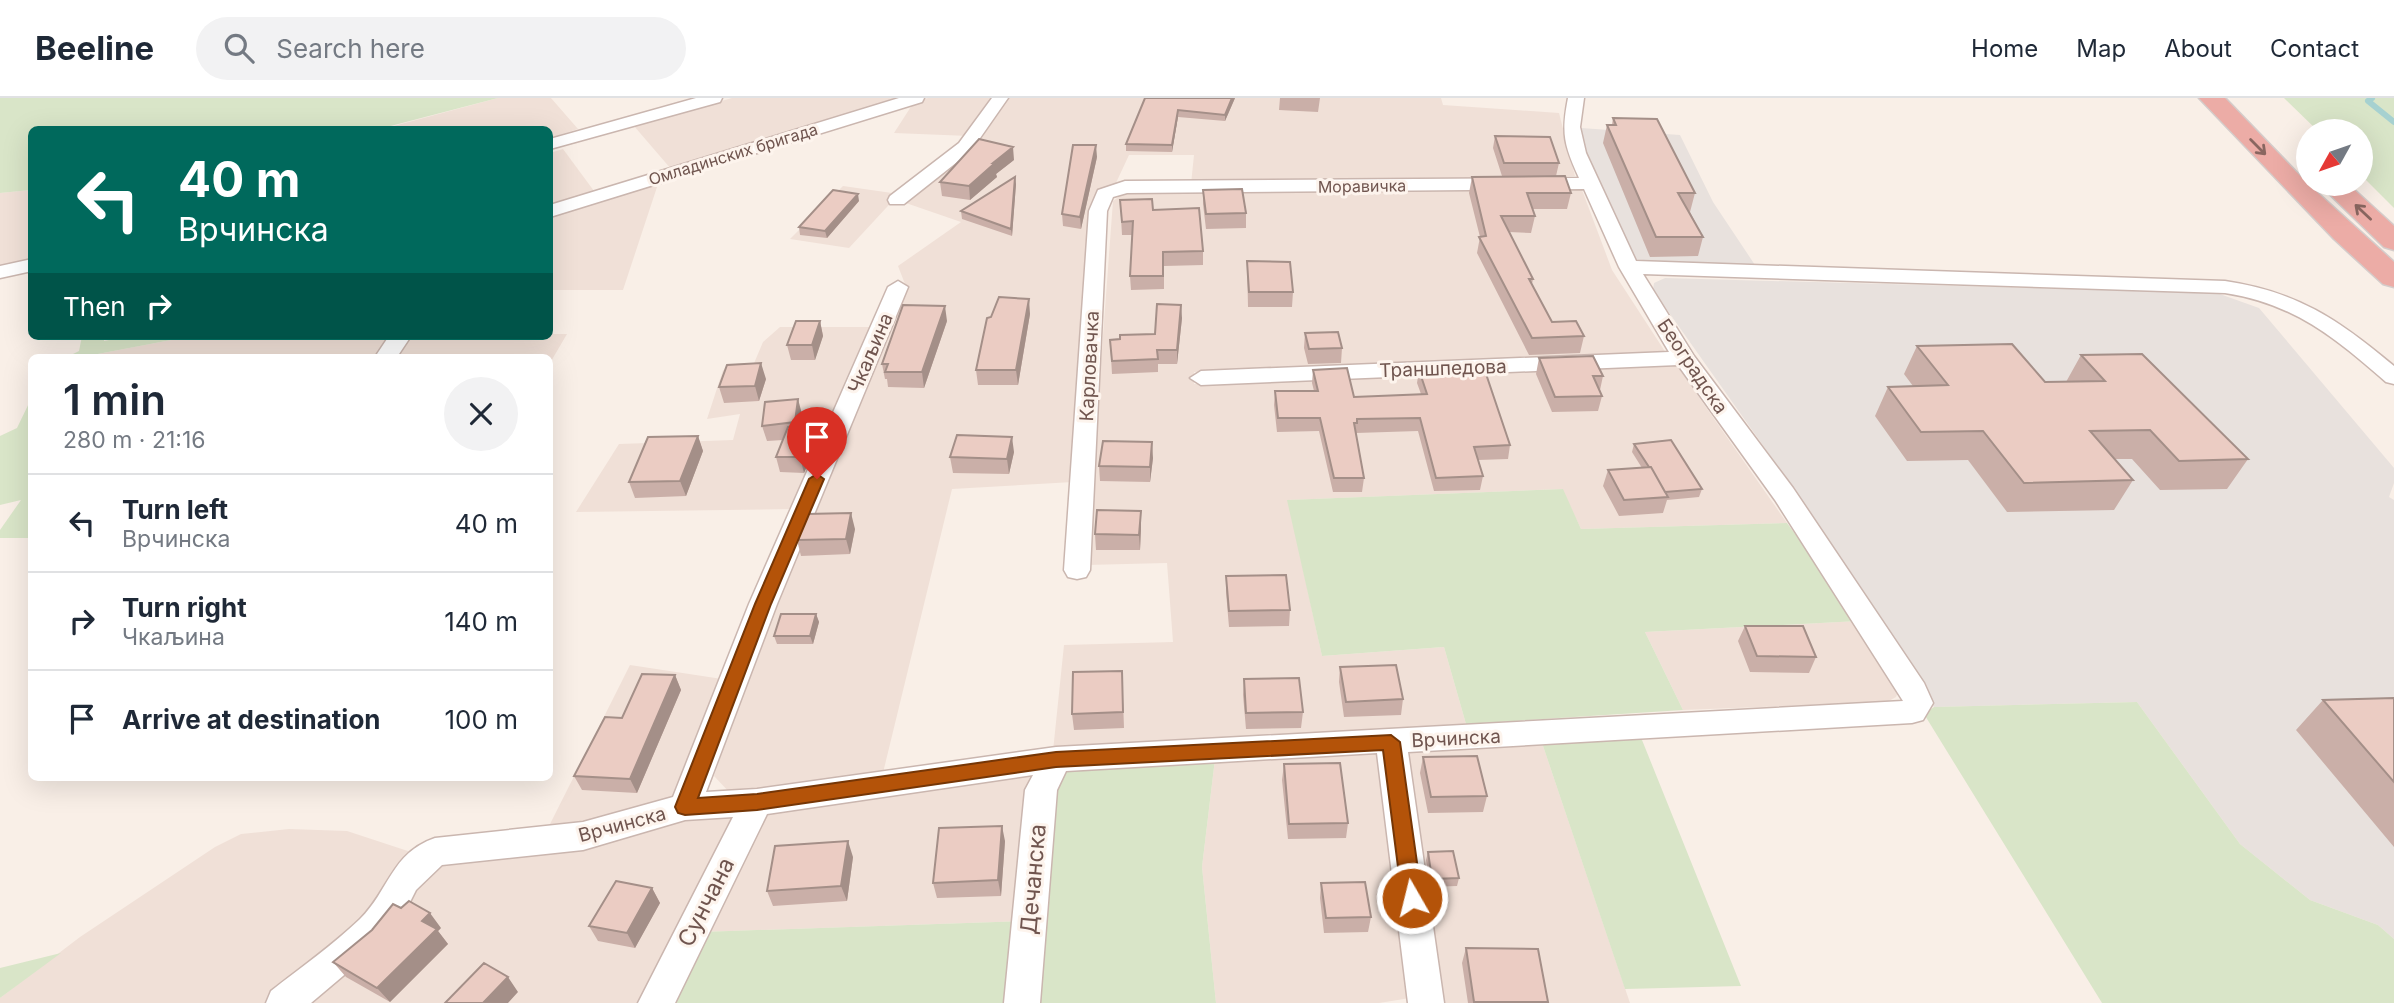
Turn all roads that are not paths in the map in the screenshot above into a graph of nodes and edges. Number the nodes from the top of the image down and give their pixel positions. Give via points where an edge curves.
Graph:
1 (714, 98) edge
2 (916, 98) edge
3 (1000, 98) edge
4 (1576, 98) edge
5 (2211, 98) edge
6 (2255, 108) dead end
7 (553, 143) edge
8 (2296, 150) edge
9 (1590, 183) junction
10 (1134, 187) joint
11 (2345, 196) edge
12 (897, 200) dead end
13 (553, 210) edge
14 (2394, 241) edge
15 (28, 266) edge
16 (1629, 267) junction
17 (0, 272) edge
18 (2394, 278) edge
19 (898, 287) dead end
20 (1684, 358) junction
21 (2394, 377) edge
22 (1201, 378) dead end
23 (1077, 570) dead end
24 (1864, 612) joint
25 (1391, 742) junction
26 (1056, 759) junction
27 (757, 802) junction
28 (685, 807) junction
29 (284, 1003) edge
30 (656, 1003) edge
31 (1022, 1003) edge
32 (1426, 1003) edge

1 - 7 street
2 - 13 street, Омладинских бригада
3 - 12 street via 965,146
4 - 9 street, Београдска via 1571,127
5 -> 18 highway
6 - 8 highway
9 - 10 street, Моравичка
9 - 16 street, Београдска
10 - 23 street, Карловачка via 1110,191 1098,211
14 -> 11 highway
15 - 17 street
16 - 20 street, Београдска
16 - 21 street via 2258,290 2309,310
19 - 28 street, Чкаљина via 763,604
20 - 22 street, Траншпедова
20 - 24 street, Београдска
24 - 25 street, Врчинска via 1914,691 1918,703 1912,712
25 - 26 street, Врчинска
25 - 32 street
26 - 27 street, Врчинска
26 - 31 street, Дечанска via 1041,790
27 - 28 street, Врчинска
27 - 30 street, Сунчана
28 - 29 street, Врчинска via 583,836 435,852 404,880 386,915 370,932

